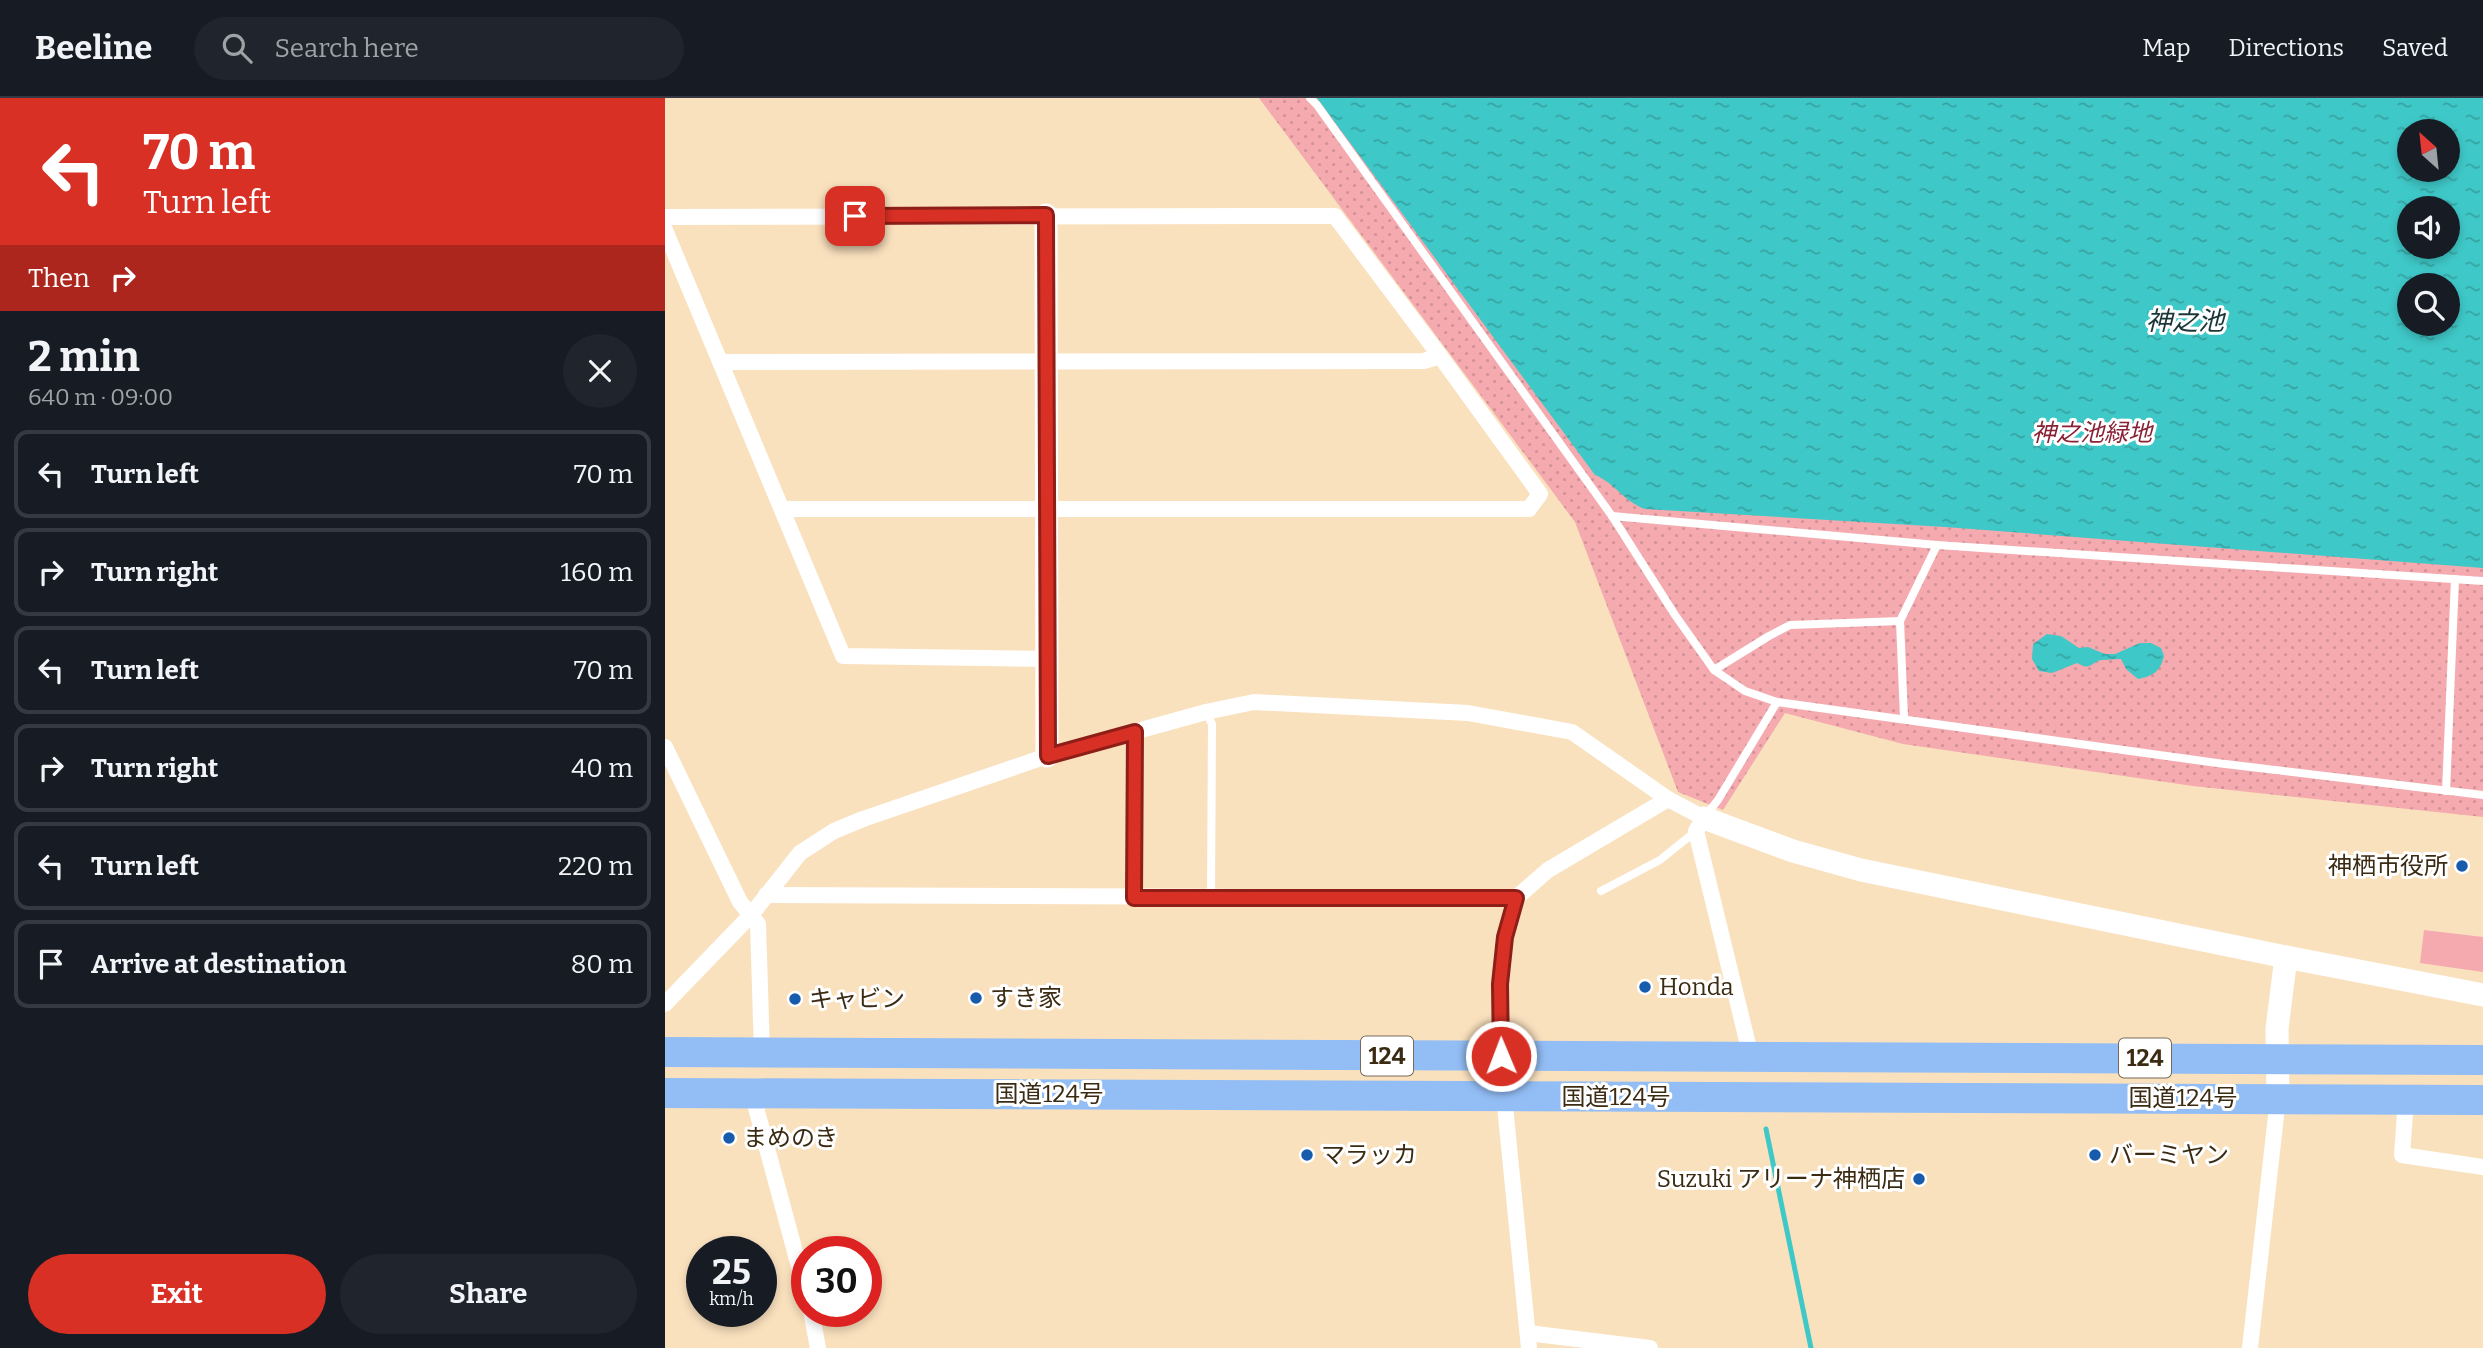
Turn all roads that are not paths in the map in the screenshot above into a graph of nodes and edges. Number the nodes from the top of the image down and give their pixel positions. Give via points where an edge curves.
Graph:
1 (1310, 98) edge
2 (1046, 215) junction
3 (665, 217) edge
4 (665, 230) edge
5 (1440, 356) junction
6 (721, 362) junction
7 (1046, 362) junction
8 (783, 509) junction
9 (1047, 509) junction
10 (1612, 516) junction
11 (1937, 545) junction
12 (2455, 579) junction
13 (2483, 581) edge
14 (1900, 621) junction
15 (1046, 659) junction
16 (1714, 670) junction
17 (1777, 702) junction
18 (1206, 712) junction
19 (1904, 718) junction
20 (1135, 732) junction
21 (665, 747) edge
22 (1048, 756) junction
23 (2446, 791) junction
24 (2483, 795) edge
25 (1668, 800) junction
26 (1700, 824) junction
27 (1601, 891) dead end
28 (766, 895) junction
29 (1134, 898) junction
30 (1211, 898) junction
31 (1516, 898) junction
32 (751, 915) junction
33 (2286, 957) junction
34 (2483, 995) edge
35 (665, 1004) edge
36 (665, 1052) edge
37 (762, 1053) junction
38 (1501, 1056) junction
39 (1751, 1057) junction
40 (2277, 1059) junction
41 (2483, 1060) edge
42 (665, 1093) edge
43 (751, 1093) junction
44 (1504, 1096) junction
45 (2278, 1098) junction
46 (2406, 1099) junction
47 (2483, 1100) edge
48 (2483, 1167) edge
49 (791, 1238) edge
50 (814, 1327) edge
51 (1528, 1340) edge
52 (818, 1348) edge
53 (1650, 1348) edge
54 (2250, 1348) edge

1 - 10 lane
2 - 3 street
2 - 5 street via 1335,216
2 - 7 street
4 - 6 street
5 - 7 street via 1424,361
5 - 9 street via 1540,494 1529,509
6 - 7 street
6 - 8 street
7 - 9 street
8 - 9 street
8 - 15 street via 843,656
9 - 15 street
10 - 11 lane
10 - 16 lane
11 - 12 lane
11 - 14 lane
12 - 13 lane
12 - 23 lane
14 - 16 lane via 1790,625
14 - 19 lane
15 - 22 street
16 - 17 lane via 1745,691
17 - 19 lane
17 - 26 lane
18 - 20 street
18 - 25 street via 1255,702 1468,713 1547,726 1572,732
18 - 30 lane via 1212,724
19 - 23 lane
20 - 22 street
20 - 29 street
21 - 32 street via 740,902
22 - 28 street via 834,831 800,853
23 - 24 lane
25 - 26 street
25 - 31 street via 1548,870
26 - 27 lane via 1660,860
26 - 33 street via 1861,870
26 - 39 street
28 - 29 street
28 - 32 street
29 - 30 street
30 - 31 street
31 - 38 street via 1505,937 1500,984
32 - 35 street
32 - 37 street via 758,924
33 - 34 street
33 - 40 street
36 - 37 highway, 国道124号 / 124
37 - 38 highway, 国道124号 / 124
38 - 39 highway, 国道124号 / 124
39 - 40 highway, 国道124号 / 124
40 - 41 highway, 国道124号 / 124
40 - 45 street
42 - 43 highway, 国道124号 / 124
43 - 44 highway, 国道124号 / 124
43 - 49 street
44 - 45 highway, 国道124号 / 124
44 - 51 street
45 - 46 highway, 国道124号 / 124
45 - 54 street
46 - 47 highway, 国道124号 / 124
46 - 48 street via 2402,1155
50 - 52 street
51 - 53 street

